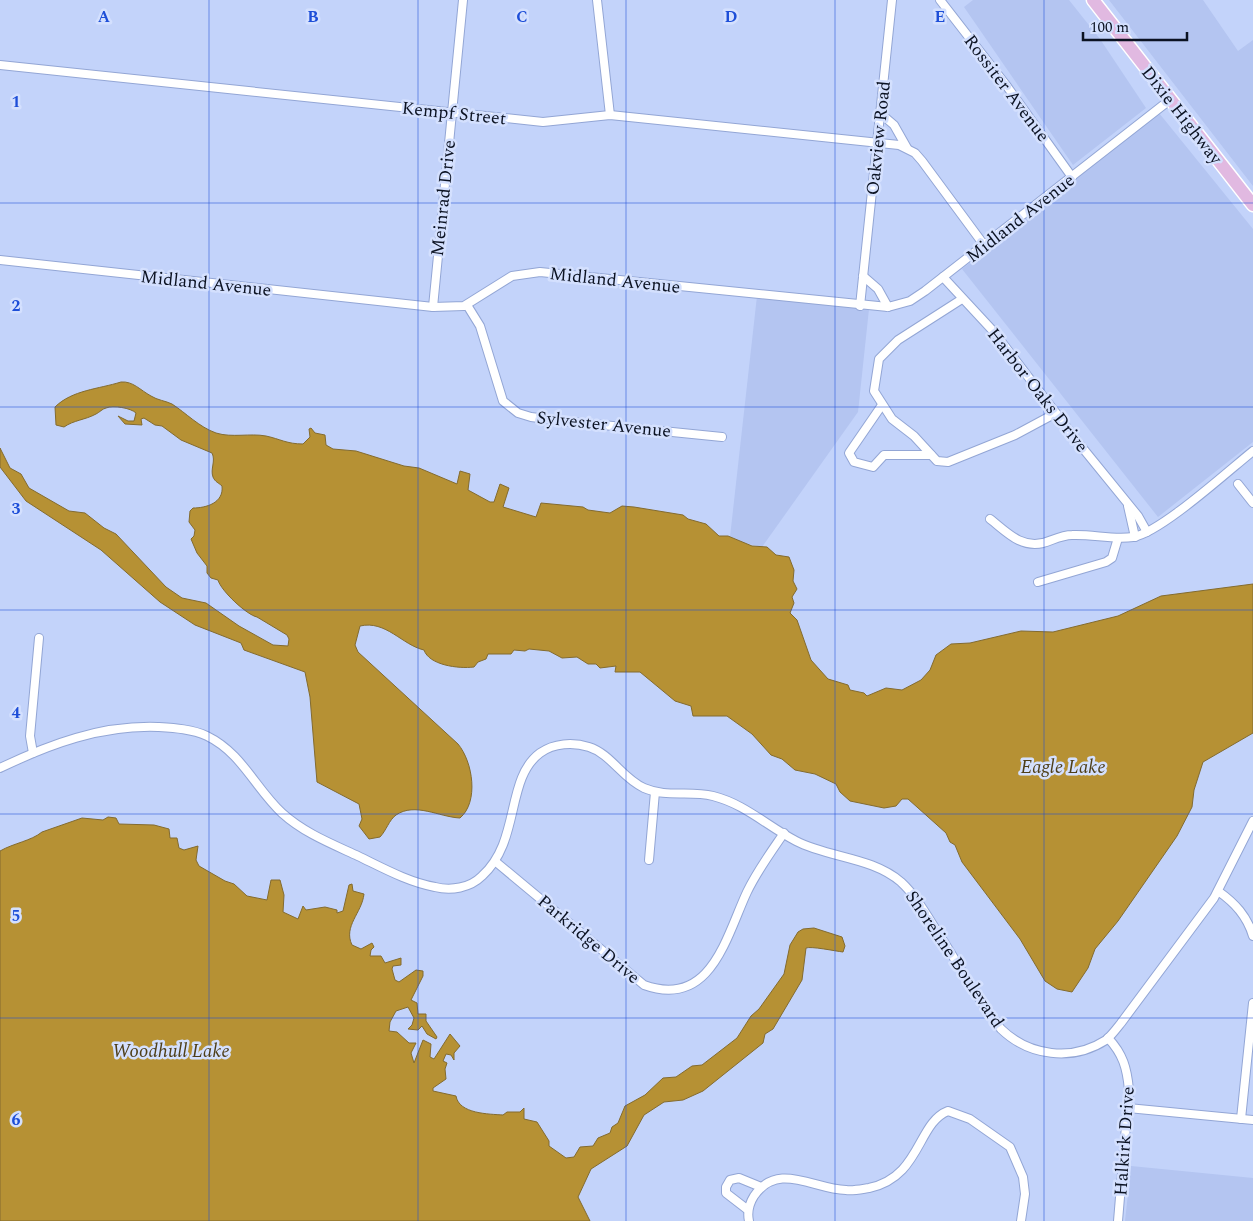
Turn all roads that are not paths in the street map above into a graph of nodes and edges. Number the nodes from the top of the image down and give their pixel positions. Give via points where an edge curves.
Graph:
1 (463, 0) edge
2 (597, 0) edge
3 (892, 0) edge
4 (940, 0) edge
5 (1093, 0) edge
6 (0, 65) edge
7 (1171, 100) junction
8 (452, 112) junction
9 (880, 113) junction
10 (610, 116) junction
11 (877, 144) junction
12 (907, 148) junction
13 (1072, 178) junction
14 (1253, 205) edge
15 (984, 245) junction
16 (0, 260) edge
17 (863, 276) junction
18 (943, 277) junction
19 (962, 299) junction
20 (466, 305) junction
21 (860, 306) junction
22 (433, 307) junction
23 (888, 307) junction
24 (882, 404) junction
25 (1056, 414) junction
26 (722, 437) dead end
27 (1253, 451) edge
28 (931, 455) junction
29 (1238, 484) dead end
30 (1253, 503) edge
31 (1128, 506) junction
32 (990, 520) dead end
33 (1147, 532) junction
34 (1135, 537) junction
35 (1118, 538) junction
36 (1038, 582) dead end
37 (39, 638) dead end
38 (33, 753) junction
39 (0, 768) edge
40 (655, 792) junction
41 (1253, 821) edge
42 (784, 833) junction
43 (649, 860) dead end
44 (496, 862) junction
45 (1218, 891) junction
46 (1253, 936) edge
47 (1253, 1003) edge
48 (1108, 1038) junction
49 (1128, 1108) junction
50 (1241, 1119) junction
51 (1253, 1120) edge
52 (760, 1187) junction
53 (748, 1210) junction
54 (749, 1221) edge
55 (1021, 1221) edge
56 (1118, 1221) edge

1 - 8 street, Meinrad Drive
2 - 10 street
3 - 9 street, Oakview Road
4 - 13 street, Rossiter Avenue
5 - 7 main road, Dixie Highway
6 - 8 street, Kempf Street
7 - 13 street, Midland Avenue
7 - 14 main road, Dixie Highway
8 - 10 street, Kempf Street via 543,122
8 - 22 street, Meinrad Drive
9 - 11 street, Oakview Road
9 - 12 street via 894,126
10 - 11 street, Kempf Street
11 - 12 street, Kempf Street
11 - 17 street, Oakview Road
12 - 15 street via 922,161
13 - 15 street, Midland Avenue
15 - 18 street, Midland Avenue
16 - 22 street, Midland Avenue
17 - 21 street, Oakview Road
17 - 23 street via 878,289
18 - 19 street, Harbor Oaks Drive
18 - 23 street, Midland Avenue via 910,301
19 - 24 street via 898,340 879,359 874,391
19 - 25 street, Harbor Oaks Drive via 994,332
20 - 21 street, Midland Avenue via 512,276 540,272
20 - 22 street, Midland Avenue
20 - 26 street, Sylvester Avenue via 480,326 504,401 518,413 563,421
21 - 23 street, Midland Avenue
24 - 28 street via 892,419
24 - 28 street via 849,453 854,462 873,468 884,455
25 - 28 street via 948,462 937,461
25 - 31 street, Harbor Oaks Drive
27 - 33 street
29 - 30 street
31 - 33 street, Harbor Oaks Drive
31 - 34 street
32 - 35 street via 1009,536 1026,543 1072,535
33 - 34 street
34 - 35 street
35 - 36 street via 1112,558 1106,562
37 - 38 street via 30,736
38 - 39 street
38 - 44 street via 85,734 120,728 162,727 194,732 229,750 274,804 303,830 392,873 426,885 451,889 478,880
40 - 42 street, Shoreline Boulevard via 712,796 744,807
40 - 43 street
40 - 44 street, Shoreline Boulevard via 631,781 591,747 564,744 551,748 531,762 520,780 506,841
41 - 45 street, Shoreline Boulevard
42 - 44 street, Parkridge Drive via 752,883 718,959 694,984 670,990 644,985
42 - 48 street, Shoreline Boulevard via 802,843 898,879 928,917 991,1017 1010,1038 1032,1049 1062,1054 1090,1047
45 - 46 street via 1240,910
45 - 48 street, Shoreline Boulevard via 1187,937
47 - 50 street
48 - 49 street, Halkirk Drive via 1119,1049 1127,1069
49 - 50 street
49 - 56 street, Halkirk Drive
50 - 51 street
52 - 53 street
52 - 53 street via 739,1178 730,1180 726,1187 726,1193
52 - 55 street via 780,1178 846,1190 884,1183 913,1158 936,1119 948,1111 970,1119 1010,1147 1023,1177 1025,1194
53 - 54 street

